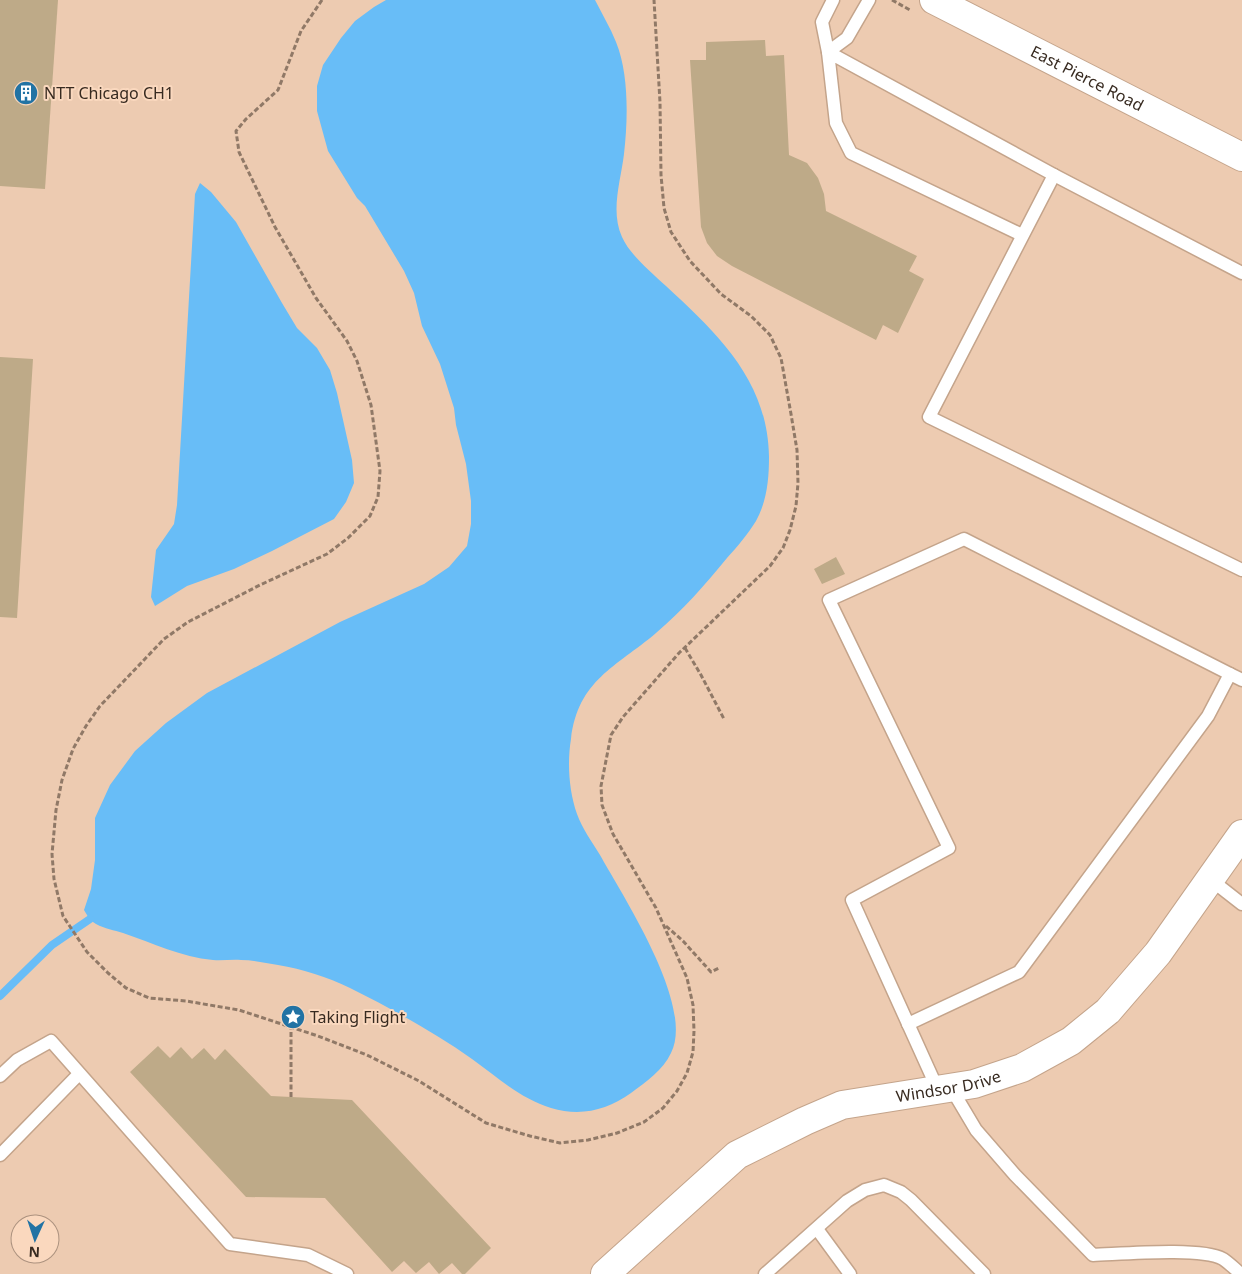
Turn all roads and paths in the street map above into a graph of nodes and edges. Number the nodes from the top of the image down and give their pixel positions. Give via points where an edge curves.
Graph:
1 (322, 0) edge
2 (654, 0) edge
3 (833, 0) edge
4 (869, 0) edge
5 (934, 0) edge
6 (828, 52) junction
7 (1242, 157) edge
8 (1054, 175) junction
9 (1022, 235) junction
10 (1242, 273) edge
11 (1242, 570) edge
12 (685, 648) junction
13 (1230, 674) junction
14 (1242, 680) edge
15 (724, 720) dead end
16 (1242, 834) edge
17 (1210, 879) junction
18 (1242, 904) edge
19 (663, 924) junction
20 (718, 968) dead end
21 (908, 1024) junction
22 (291, 1027) junction
23 (79, 1074) junction
24 (0, 1076) edge
25 (944, 1089) junction
26 (291, 1097) dead end
27 (0, 1155) edge
28 (817, 1229) junction
29 (347, 1274) edge
30 (605, 1274) edge
31 (765, 1274) edge
32 (850, 1274) edge
33 (984, 1274) edge
34 (1240, 1274) edge

1 - 22 path via 301,31 278,90 236,131 239,152 275,227 316,298 358,361 371,404 380,471 378,497 370,516 327,554 188,622 164,639 100,706 73,749 62,780 52,854 54,880 63,916 87,952 126,988 149,998 239,1010
2 - 12 path via 661,175 664,208 671,232 690,261 721,294 770,335 781,358 797,450 796,506 783,548 770,566
3 - 6 lane via 822,22
4 - 6 lane via 848,38
5 - 7 street, East Pierce Road
6 - 8 lane
6 - 9 lane via 836,123 851,153
8 - 9 lane
8 - 10 lane
9 - 11 lane via 929,417
12 - 15 path
12 - 19 path via 611,734 601,786 602,805 613,834
13 - 14 lane
13 - 21 lane via 1208,716 1019,972
13 - 21 lane via 964,539 828,600 949,848 852,900
16 - 17 street, Windsor Drive
17 - 18 lane
17 - 25 street, Windsor Drive via 1158,954 1108,1011 1072,1041 1022,1068 974,1084
19 - 20 path via 710,972
19 - 22 path via 687,978 692,1005 693,1052 687,1073 663,1108 644,1122 617,1133 560,1143 486,1123 402,1072 367,1055
21 - 25 lane
22 - 26 path
23 - 24 lane via 51,1041 17,1060
23 - 27 lane
23 - 29 lane via 230,1244 308,1255
25 - 30 street, Windsor Drive via 842,1105 737,1155
25 - 34 lane via 1015,1175 1093,1255 1208,1254 1223,1259
28 - 31 lane
28 - 32 lane
28 - 33 lane via 847,1201 864,1190 884,1185 911,1200

